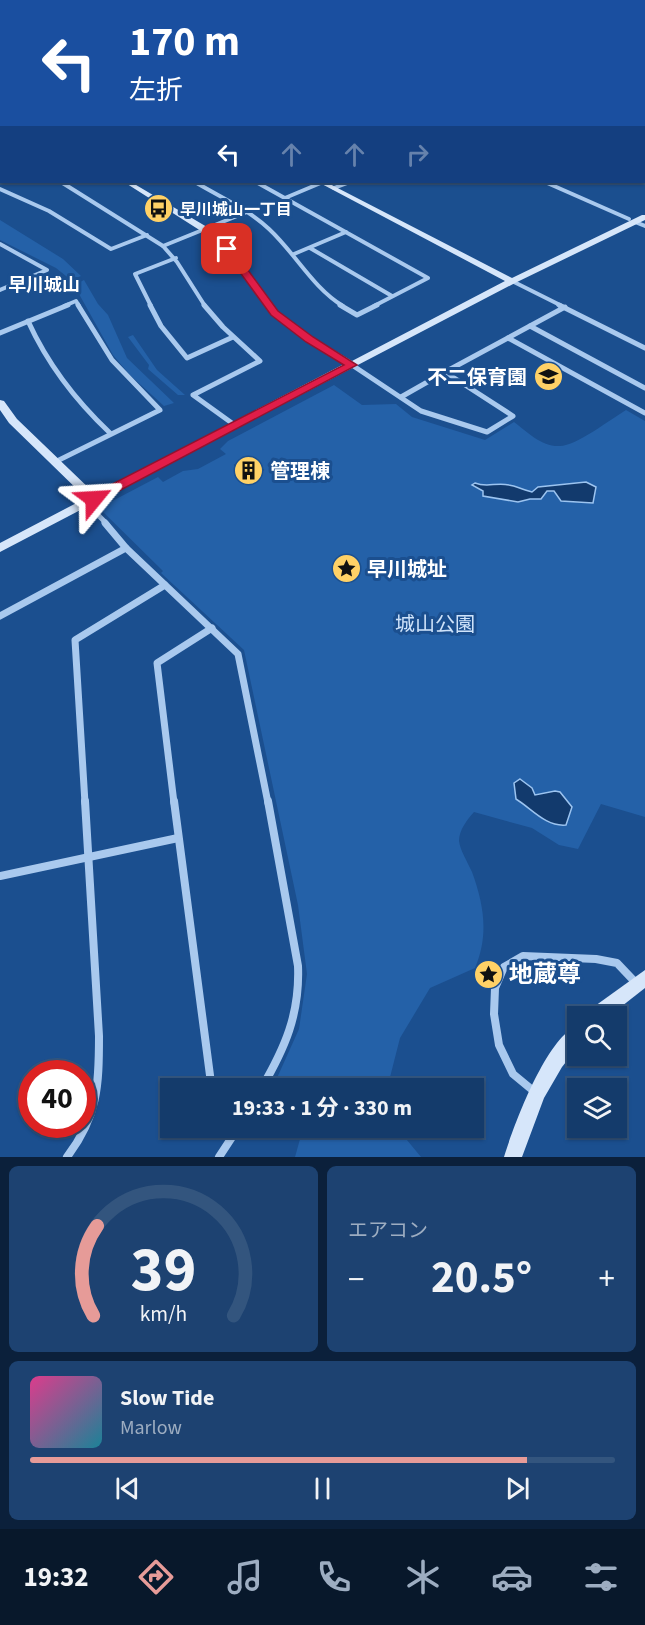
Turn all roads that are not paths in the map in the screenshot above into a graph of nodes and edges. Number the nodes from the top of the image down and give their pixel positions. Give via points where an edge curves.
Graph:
1 (64, 183) edge
2 (129, 183) edge
3 (197, 183) edge
4 (258, 183) edge
5 (320, 183) edge
6 (324, 183) edge
7 (347, 183) edge
8 (547, 183) edge
9 (334, 188) junction
10 (0, 189) edge
11 (285, 198) junction
12 (247, 212) junction
13 (645, 212) edge
14 (645, 217) edge
15 (632, 220) junction
16 (645, 226) edge
17 (204, 229) junction
18 (346, 232) junction
19 (147, 235) junction
20 (0, 244) edge
21 (163, 246) junction
22 (310, 248) junction
23 (294, 254) junction
24 (176, 258) junction
25 (513, 281) junction
26 (0, 290) edge
27 (392, 296) junction
28 (565, 307) junction
29 (28, 321) junction
30 (530, 326) junction
31 (0, 333) edge
32 (233, 338) junction
33 (508, 338) junction
34 (645, 348) edge
35 (352, 365) junction
36 (446, 372) junction
37 (645, 388) edge
38 (401, 396) junction
39 (0, 403) edge
40 (645, 413) edge
41 (236, 426) junction
42 (111, 433) junction
43 (55, 462) junction
44 (93, 504) junction
45 (0, 548) edge
46 (126, 548) junction
47 (165, 585) junction
48 (0, 616) edge
49 (212, 628) junction
50 (178, 838) junction
51 (87, 856) junction
52 (0, 876) edge
53 (640, 980) edge
54 (608, 1006) edge
55 (567, 1045) edge
56 (210, 1078) edge
57 (267, 1078) edge
58 (536, 1093) junction
59 (231, 1138) edge
60 (67, 1157) edge
61 (219, 1157) edge
62 (513, 1157) edge

1 - 19 street
2 - 17 street
3 - 12 street
4 - 11 street
5 - 11 street
6 - 9 street
7 - 9 street
8 - 15 street
9 - 25 street
10 - 19 street via 49,211 111,249
11 - 18 street
12 - 17 street
12 - 23 street
13 - 15 street
14 - 15 street
15 - 16 street
15 - 25 street
17 - 21 street
17 - 35 street via 227,249 274,313
18 - 22 street
18 - 27 street via 428,278
19 - 21 street
20 - 26 street via 46,270
21 - 24 street
22 - 23 street
22 - 27 street
23 - 27 street via 328,297 357,315
24 - 32 street via 212,314
24 - 32 street via 135,274 170,338 187,358
25 - 28 street
25 - 35 street
28 - 30 street
28 - 34 street
29 - 31 street
29 - 42 street via 41,351 75,400
29 - 42 street via 76,301 114,365 160,410
30 - 33 street
30 - 37 street
32 - 41 street via 260,361 194,395
33 - 36 street
33 - 40 street
35 - 38 street
35 - 41 street
36 - 38 street
36 - 38 street via 513,416 487,432 421,411
39 - 43 street via 13,422
41 - 44 street
42 - 43 street
43 - 44 street
44 - 45 street
44 - 46 street via 102,523
46 - 47 street
46 - 48 street
47 - 49 street
47 - 51 street via 75,640
49 - 50 street via 158,663
49 - 57 street via 238,654 298,966 299,992 292,1024
50 - 51 street
50 - 56 street
51 - 52 street
51 - 60 street via 99,1093 84,1136
53 - 54 street
53 - 58 street via 617,963 596,959 524,956 504,966 495,988 499,1045 513,1074
55 - 58 street
58 - 62 street
59 - 61 street

